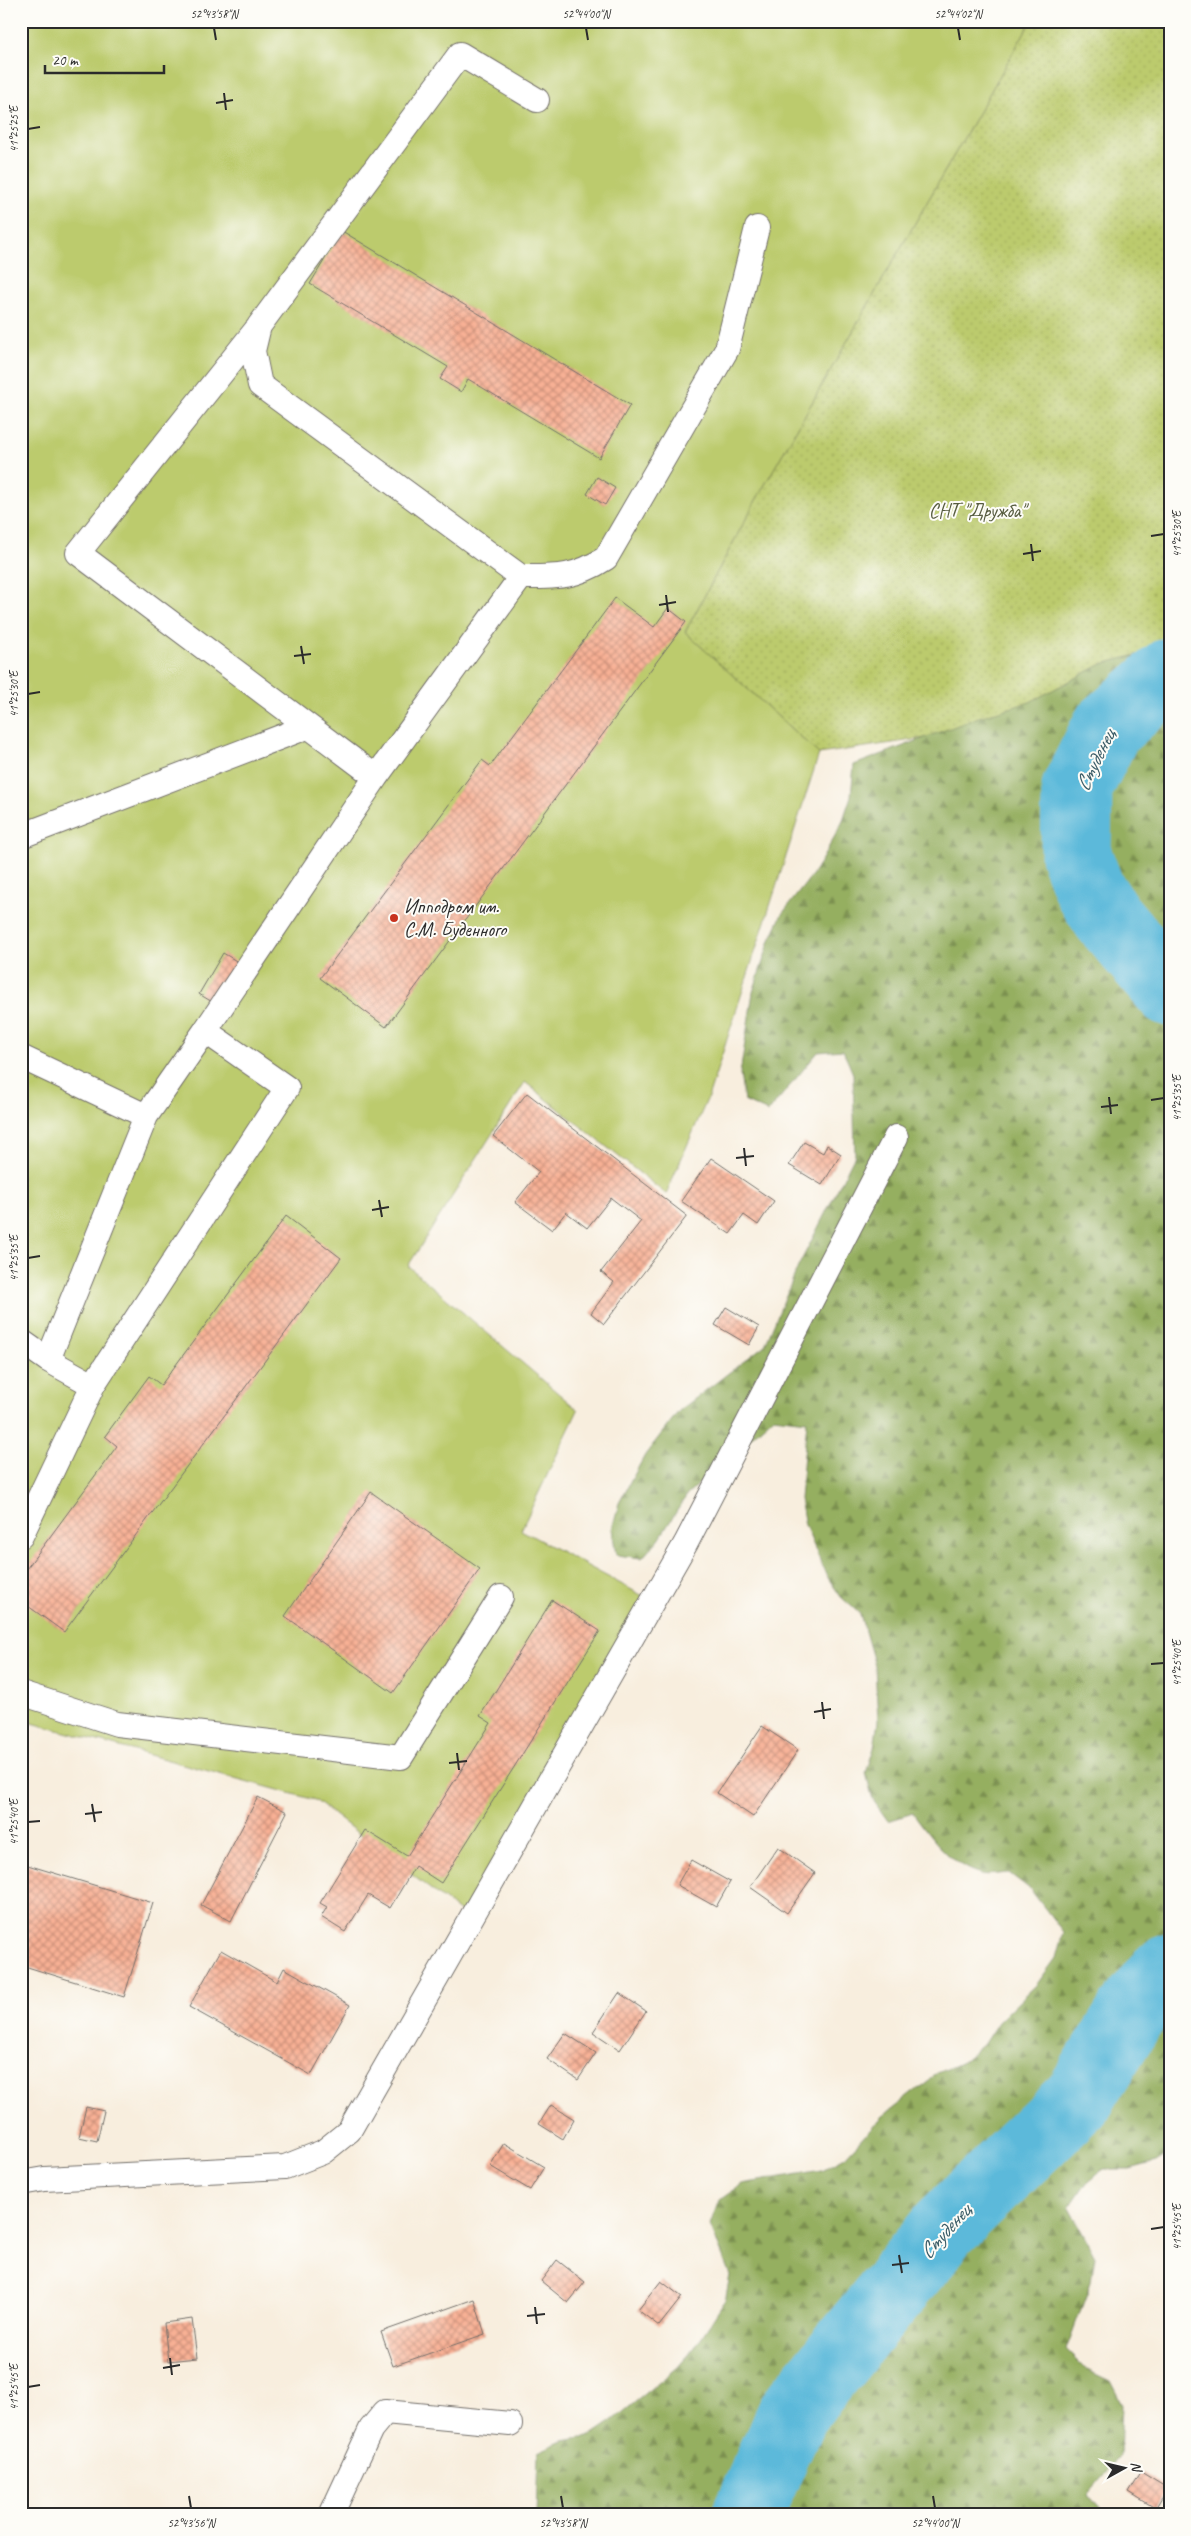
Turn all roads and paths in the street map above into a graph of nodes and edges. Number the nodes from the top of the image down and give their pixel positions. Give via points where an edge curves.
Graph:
1 (537, 100) dead end
2 (757, 228) dead end
3 (258, 326) junction
4 (521, 577) junction
5 (307, 727) junction
6 (376, 778) junction
7 (21, 836) edge
8 (205, 1031) junction
9 (21, 1057) edge
10 (146, 1116) junction
11 (896, 1137) dead end
12 (21, 1341) edge
13 (48, 1360) junction
14 (93, 1385) junction
15 (21, 1536) edge
16 (501, 1597) dead end
17 (21, 1693) edge
18 (21, 2183) edge
19 (510, 2424) dead end
20 (331, 2515) edge

1 - 3 lane via 460,54
2 - 4 lane via 727,349 606,558 587,570 562,576
3 - 4 lane via 253,351 260,384
3 - 5 lane via 78,553
4 - 6 lane
5 - 6 lane
5 - 7 lane
6 - 8 lane
8 - 10 lane
8 - 14 lane via 287,1088
9 - 10 lane
10 - 13 lane
11 - 18 lane via 686,1543 349,2131 323,2152 285,2167 44,2179
12 - 13 lane
13 - 14 lane
14 - 15 lane
16 - 17 lane via 401,1757 117,1724
19 - 20 lane via 385,2412 371,2429

